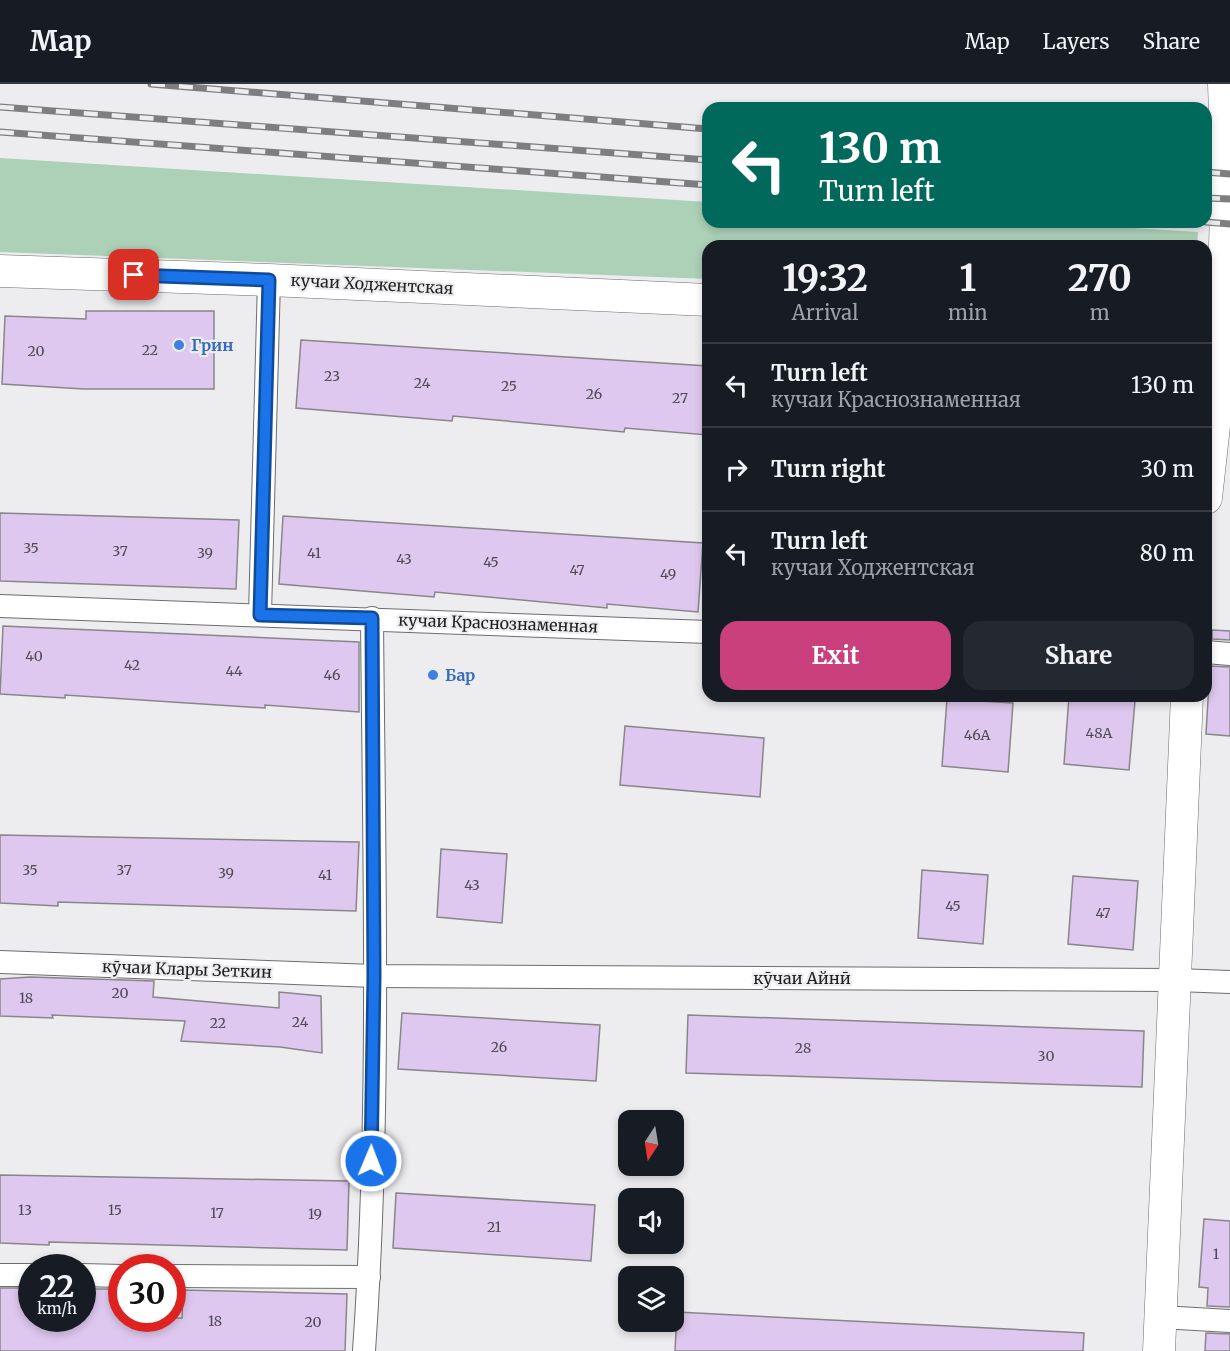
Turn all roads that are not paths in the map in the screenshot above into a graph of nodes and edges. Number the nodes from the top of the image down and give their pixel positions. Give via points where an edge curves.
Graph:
1 (1224, 84) edge
2 (0, 271) edge
3 (269, 280) junction
4 (702, 300) edge
5 (1219, 354) edge
6 (1212, 432) edge
7 (0, 606) edge
8 (260, 615) junction
9 (372, 618) junction
10 (702, 632) edge
11 (1212, 652) edge
12 (1230, 654) edge
13 (1187, 702) edge
14 (0, 962) edge
15 (374, 976) junction
16 (1177, 980) junction
17 (1230, 982) edge
18 (0, 1275) edge
19 (18, 1275) edge
20 (186, 1276) edge
21 (369, 1276) junction
22 (1161, 1317) junction
23 (1230, 1321) edge
24 (364, 1351) edge
25 (1159, 1351) edge

1 - 5 street via 1227,174
2 - 3 street, кучаи Ходжентская
3 - 4 street, кучаи Ходжентская
3 - 8 street
5 - 6 street
7 - 8 street, кучаи Краснознаменная
8 - 9 street, кучаи Краснознаменная
9 - 10 street, кучаи Краснознаменная
9 - 15 street
11 - 12 street
13 - 16 street
14 - 15 street, кӯчаи Клары Зеткин
15 - 16 street, кӯчаи Айнӣ
15 - 21 street
16 - 17 street, кӯчаи Айнӣ
16 - 22 street
18 - 19 street
20 - 21 street
21 - 24 street
22 - 23 street
22 - 25 street

